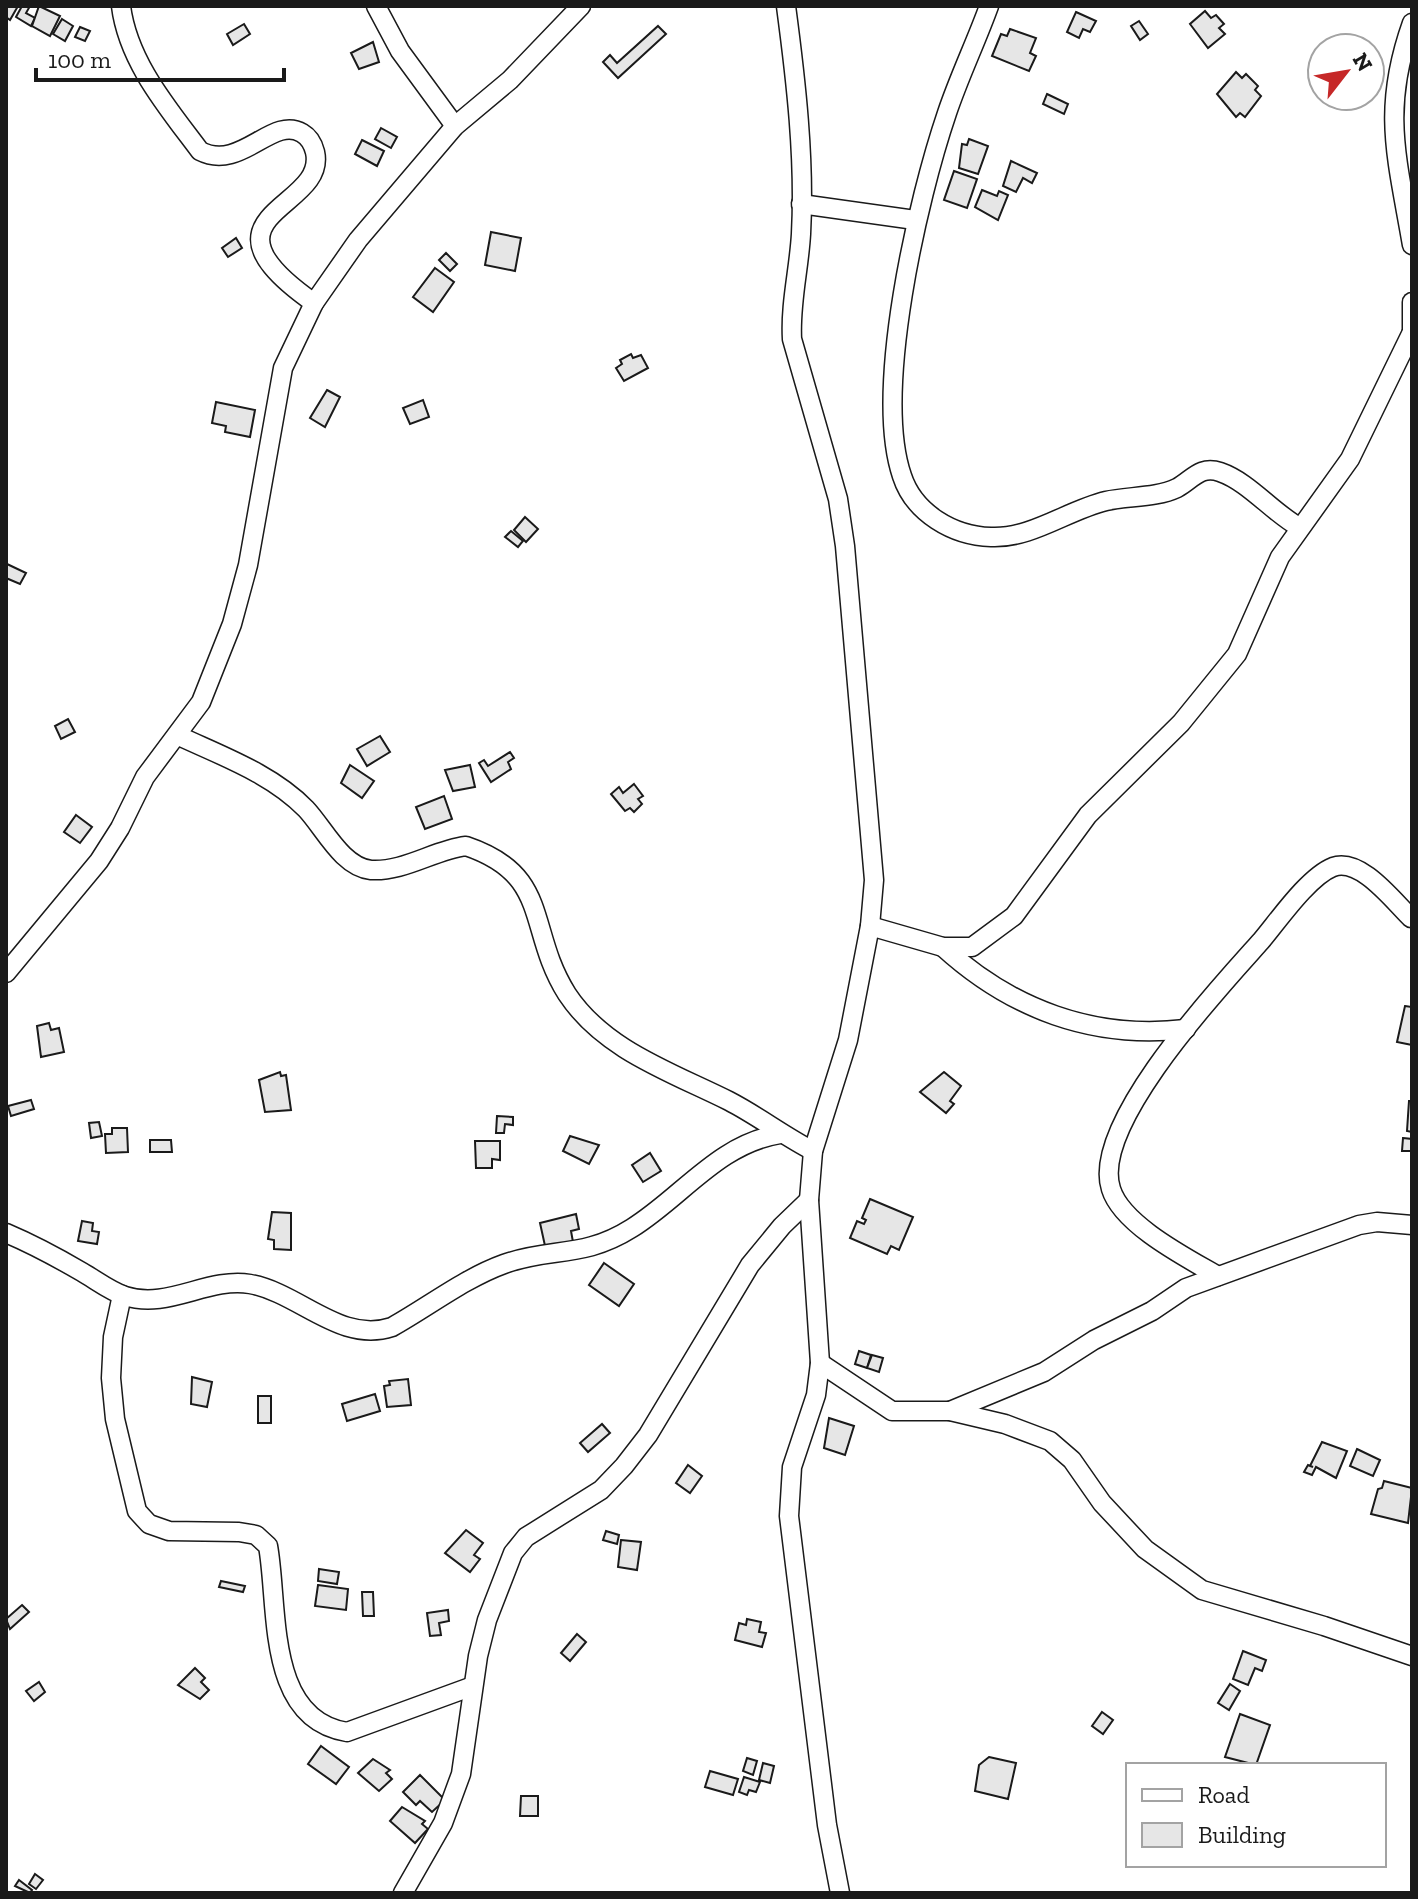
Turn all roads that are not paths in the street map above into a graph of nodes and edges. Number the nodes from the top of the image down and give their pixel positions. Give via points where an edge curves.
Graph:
1 (121, 6) edge
2 (376, 6) edge
3 (581, 6) edge
4 (786, 6) edge
5 (989, 6) edge
6 (1412, 23) edge
7 (455, 126) junction
8 (801, 204) junction
9 (915, 220) junction
10 (1412, 245) edge
11 (1412, 302) edge
12 (314, 303) junction
13 (1412, 337) edge
14 (1299, 527) junction
15 (179, 736) junction
16 (1412, 915) edge
17 (870, 926) junction
18 (943, 947) junction
19 (6, 973) edge
20 (1186, 1029) junction
21 (780, 1134) junction
22 (813, 1151) junction
23 (809, 1200) junction
24 (1412, 1225) edge
25 (6, 1233) edge
26 (1218, 1276) junction
27 (122, 1295) junction
28 (820, 1363) junction
29 (950, 1411) junction
30 (1412, 1656) edge
31 (473, 1686) junction
32 (403, 1893) edge
33 (840, 1893) edge

1 - 12 street via 140,65 200,151 231,155 286,129 309,138 315,169 304,187 265,218 259,230 260,243 277,271
2 - 7 street via 400,51
3 - 7 street via 510,80
4 - 8 street
5 - 9 street via 947,111
6 - 10 street via 1393,97 1393,131
7 - 12 street via 358,240
8 - 9 street
8 - 17 street via 792,339 838,499 845,546 874,880
9 - 14 street via 893,418 903,479 935,520 991,538 1018,535 1104,502 1176,488 1203,470 1235,480
11 - 13 street
12 - 15 street via 283,368 257,519 232,624 201,702
13 - 14 street via 1350,459
14 - 18 street via 1237,654 1181,723 1088,815 1014,916 972,947
15 - 19 street via 145,777 99,861
15 - 21 street via 266,778 305,808 338,849 367,870 387,870 466,846 506,864 526,886 549,963 590,1023 619,1045 732,1102
16 - 20 street via 1370,879 1348,867 1333,867 1308,886
17 - 18 street
17 - 22 street via 848,1040
18 - 20 street via 969,972 1052,1016 1117,1031
20 - 26 street via 1120,1129 1110,1189 1150,1234
21 - 22 street
21 - 27 street via 748,1141 729,1153 605,1245 505,1263 374,1333 343,1326 253,1285 211,1284 157,1300
22 - 23 street
23 - 28 street
23 - 31 street via 750,1265 624,1466 601,1490 526,1537 513,1553 487,1620
24 - 26 street via 1359,1225
25 - 27 street
26 - 29 street via 1186,1288 1044,1372
27 - 31 street via 111,1378 137,1511 149,1524 169,1531 239,1532 256,1535 268,1546 277,1650 292,1688 312,1717 327,1729 347,1732
28 - 29 street via 892,1411
28 - 33 street via 816,1395 792,1467 789,1516
29 - 30 street via 1032,1432 1061,1448 1145,1549 1202,1590
31 - 32 street via 461,1774 443,1823

